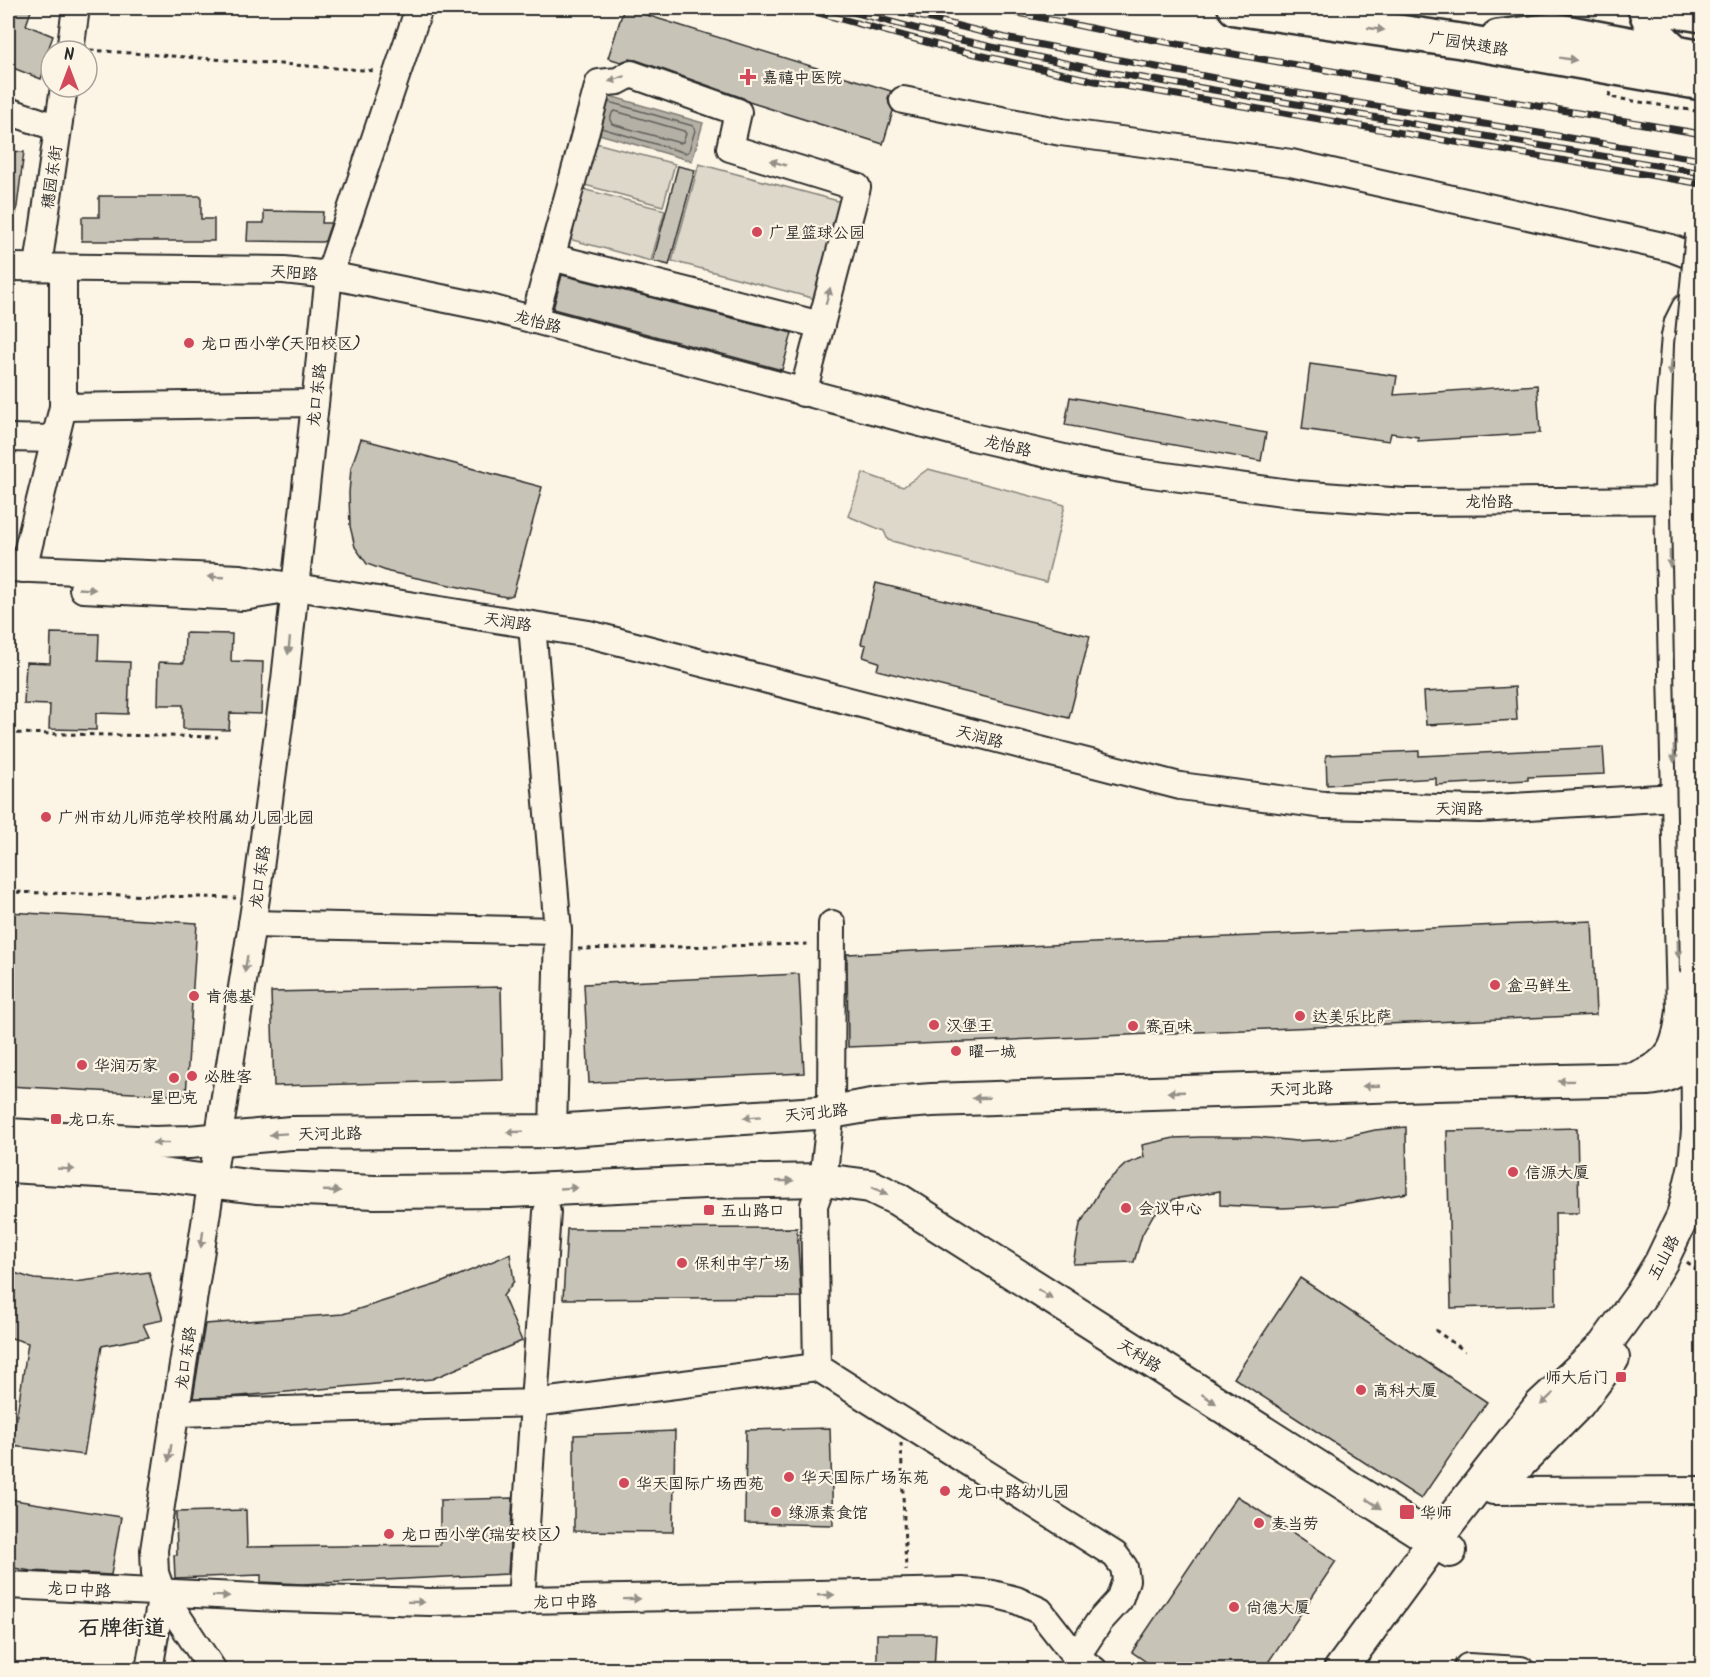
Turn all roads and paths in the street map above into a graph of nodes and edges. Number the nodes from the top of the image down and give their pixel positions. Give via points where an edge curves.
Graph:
1 (76, 8) edge
2 (419, 8) edge
3 (1235, 8) edge
4 (1645, 8) edge
5 (1659, 8) edge
6 (1702, 15) edge
7 (72, 39) edge
8 (1461, 41) junction
9 (99, 52) edge
10 (1690, 55) edge
11 (397, 73) junction
12 (1702, 83) edge
13 (1609, 97) dead end
14 (62, 99) edge
15 (903, 100) dead end
16 (8, 111) edge
17 (1702, 112) edge
18 (58, 128) junction
19 (1702, 235) edge
20 (551, 257) junction
21 (1702, 260) edge
22 (38, 266) junction
23 (8, 267) edge
24 (329, 275) junction
25 (8, 280) edge
26 (63, 281) junction
27 (1701, 295) edge
28 (534, 320) junction
29 (821, 325) junction
30 (803, 393) junction
31 (315, 404) junction
32 (63, 407) junction
33 (8, 438) edge
34 (55, 439) junction
35 (1702, 500) edge
36 (1668, 501) junction
37 (13, 574) edge
38 (295, 588) junction
39 (532, 625) junction
40 (8, 733) edge
41 (218, 737) dead end
42 (1675, 797) junction
43 (8, 892) edge
44 (256, 898) junction
45 (252, 924) junction
46 (832, 934) joint
47 (558, 940) junction
48 (1697, 1036) junction
49 (1624, 1080) junction
50 (831, 1112) junction
51 (553, 1131) junction
52 (8, 1135) edge
53 (219, 1139) junction
54 (8, 1166) edge
55 (823, 1180) junction
56 (211, 1181) junction
57 (547, 1212) dead end
58 (1702, 1212) edge
59 (1693, 1267) edge
60 (1435, 1330) dead end
61 (1465, 1351) dead end
62 (817, 1367) junction
63 (534, 1403) junction
64 (177, 1413) junction
65 (900, 1420) junction
66 (1702, 1490) edge
67 (1493, 1491) junction
68 (1442, 1547) junction
69 (8, 1585) edge
70 (907, 1591) junction
71 (162, 1593) junction
72 (521, 1602) junction
73 (1085, 1663) edge
74 (1468, 1667) dead end
75 (149, 1670) edge
76 (213, 1670) edge
77 (1340, 1670) edge
78 (1363, 1670) edge
79 (1521, 1670) edge

1 - 7 street
2 - 11 street, 龙口东路
3 -> 8 highway, 广园快速路
4 - 10 highway via 1649,23 1662,40
5 - 6 highway
8 - 10 highway via 1554,30
8 -> 12 highway, 广园快速路
9 - 11 path
11 - 24 street, 龙口东路
13 - 17 path
14 - 18 street, 穗园东街
15 - 21 street via 1061,132 1292,163 1671,248
16 - 18 street
18 - 22 street, 穗园东街
19 - 48 main road, 五山路, bridge via 1691,345 1687,461
20 - 28 street
20 - 29 street
29 -> 20 street via 857,187 730,148 738,112 631,74 618,81 599,83
22 - 23 street, 天阳路
22 - 24 street, 天阳路 via 284,270
24 - 26 street, 天阳路 via 285,283
24 - 28 street, 龙怡路 via 421,292
24 - 31 street, 龙口东路
25 - 26 street, 天阳路
26 - 32 street
27 -> 36 street via 1685,308 1672,352
28 - 30 street, 龙怡路
29 - 30 street
30 - 36 street, 龙怡路 via 1086,463 1297,494 1404,502
31 - 32 street
31 - 38 street, 龙口东路
32 - 34 street
33 - 34 street
34 - 37 street
35 - 36 street, 龙怡路
36 -> 42 street
37 - 38 street, 天润路 via 240,578
38 - 39 street, 天润路
38 -> 44 street, 龙口东路
39 - 42 street, 天润路 via 589,634 1180,786 1324,806 1479,809
39 - 47 street
40 - 41 path
42 -> 49 street via 1678,1032 1674,1046 1655,1068
43 - 44 path
44 - 45 street, 龙口东路
45 - 47 street
45 -> 53 street, 龙口东路
46 - 47 path
46 - 50 street
47 - 51 street
48 - 49 main road, 天河北路 via 1676,1071 1665,1077
48 -> 68 main road, 五山路 via 1695,1165 1683,1216 1661,1262 1604,1346 1540,1406
49 -> 50 main road, 天河北路 via 943,1100
50 -> 51 main road, 天河北路
50 - 55 street
51 -> 53 main road, 天河北路 via 291,1133
53 -> 52 main road, 天河北路 via 154,1143
53 - 56 street, 龙口东路
54 -> 56 main road
56 -> 55 main road via 256,1187 387,1192
55 - 62 street via 814,1205
55 -> 68 main road, 天科路 via 870,1186 897,1199
56 -> 64 street, 龙口东路
57 - 63 street
58 - 59 main road, 五山路
59 - 67 main road, 五山路 via 1658,1302 1578,1404
60 - 61 path
62 - 63 street
62 - 65 street
63 - 64 street
63 - 72 street
64 -> 71 street, 龙口东路 via 154,1550 155,1574
65 - 70 path
65 - 73 street via 1115,1555 1124,1567 1126,1580 1119,1600 1099,1622
66 - 67 street
67 - 68 main road, 五山路
68 - 77 main road, 五山路
68 - 78 main road, 五山路
69 - 71 street, 龙口中路
72 -> 70 street, 龙口中路
70 - 73 street, 龙口中路 via 962,1591 1016,1600 1040,1611
71 -> 72 street, 龙口中路
71 - 75 street
71 - 76 street, 龙口东路
74 - 79 street

